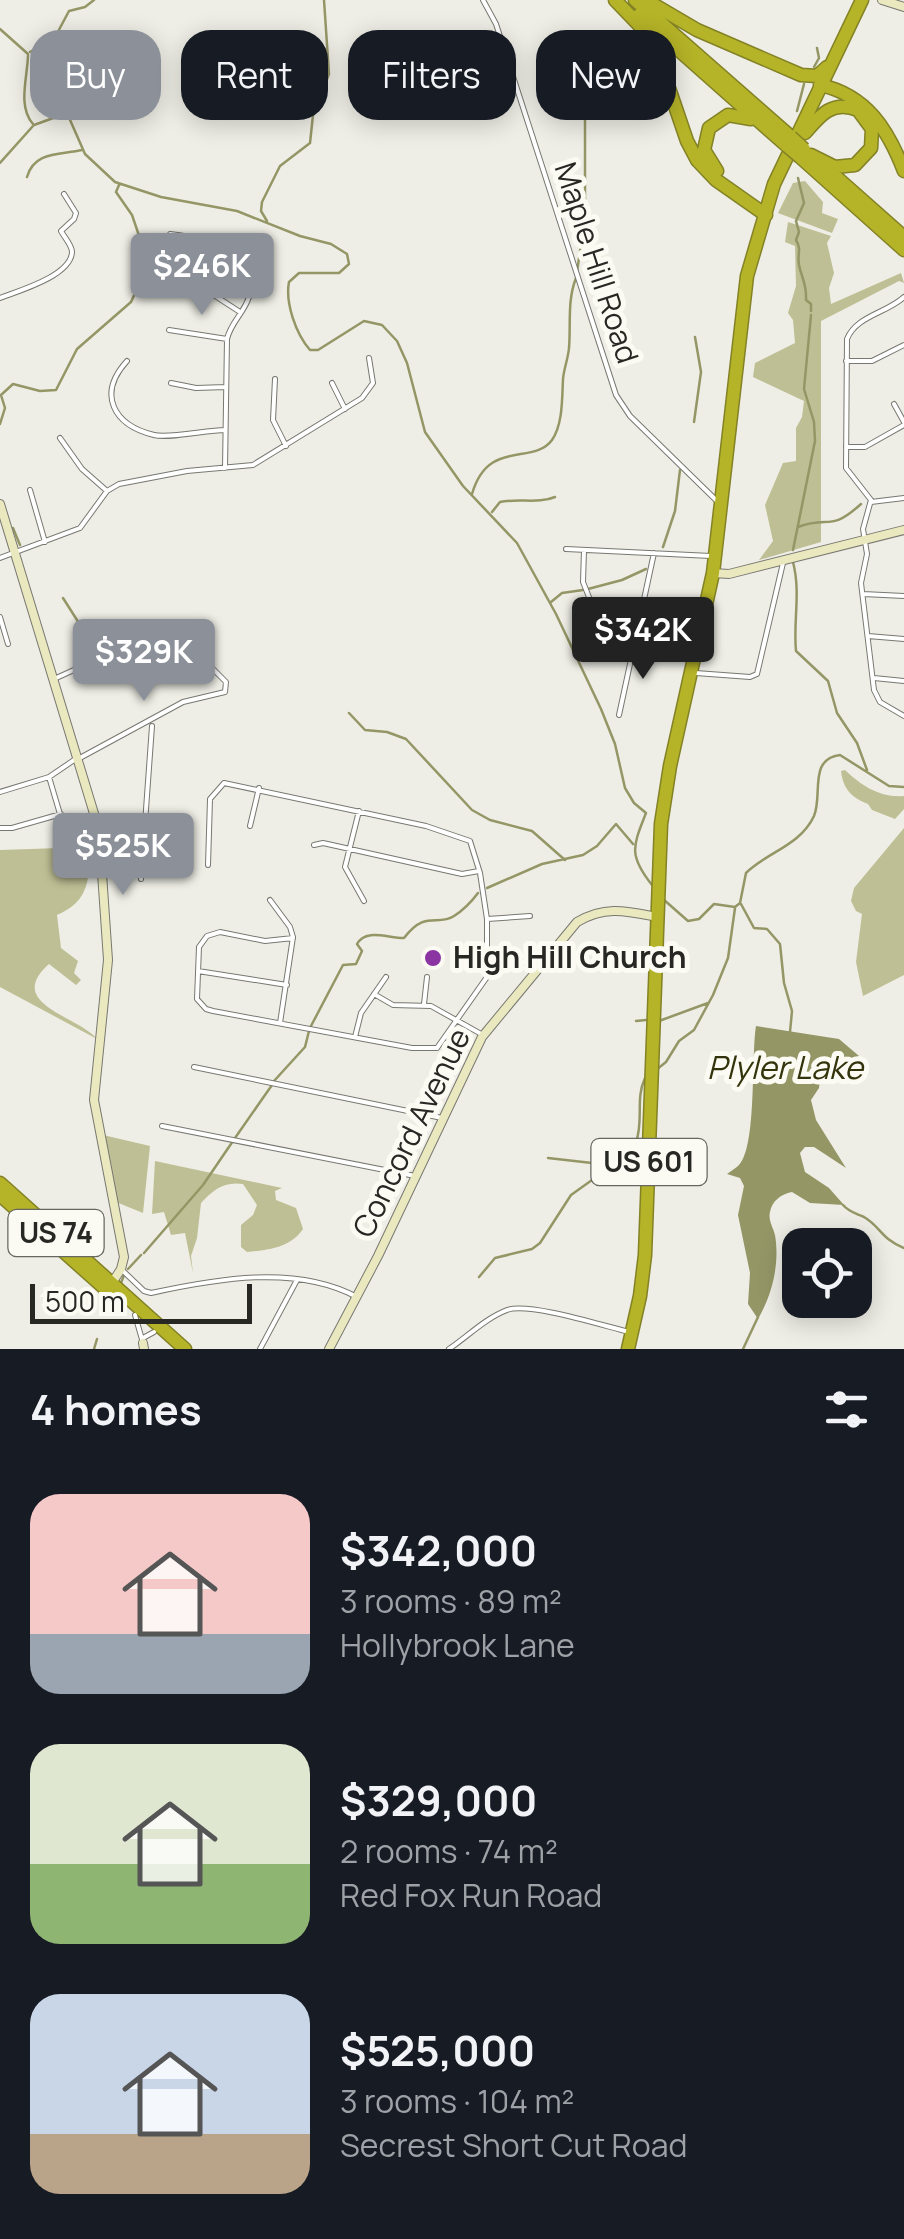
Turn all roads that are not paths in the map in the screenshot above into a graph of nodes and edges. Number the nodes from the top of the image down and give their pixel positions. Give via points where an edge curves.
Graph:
1 (483, 0) edge
2 (618, 0) edge
3 (636, 0) edge
4 (646, 0) edge
5 (862, 0) edge
6 (870, 0) edge
7 (882, 0) edge
8 (904, 7) edge
9 (832, 62) junction
10 (824, 86) junction
11 (770, 131) junction
12 (805, 132) junction
13 (789, 141) junction
14 (805, 154) junction
15 (904, 171) edge
16 (64, 194) dead end
17 (766, 212) junction
18 (170, 234) dead end
19 (904, 237) edge
20 (904, 250) edge
21 (177, 280) dead end
22 (904, 297) edge
23 (0, 298) edge
24 (240, 312) junction
25 (169, 330) dead end
26 (227, 339) junction
27 (904, 345) edge
28 (369, 358) dead end
29 (128, 361) dead end
30 (846, 361) junction
31 (275, 379) dead end
32 (172, 383) dead end
33 (332, 383) dead end
34 (226, 387) junction
35 (894, 404) dead end
36 (345, 409) junction
37 (904, 424) edge
38 (225, 430) junction
39 (60, 438) dead end
40 (286, 446) junction
41 (846, 447) junction
42 (226, 468) junction
43 (30, 490) dead end
44 (106, 491) junction
45 (904, 498) edge
46 (871, 502) junction
47 (0, 504) edge
48 (722, 505) junction
49 (904, 530) edge
50 (864, 540) junction
51 (45, 542) junction
52 (566, 549) dead end
53 (584, 550) junction
54 (654, 553) junction
55 (16, 554) junction
56 (716, 556) junction
57 (0, 558) edge
58 (783, 560) junction
59 (713, 573) junction
60 (863, 594) junction
61 (904, 596) edge
62 (0, 617) edge
63 (1, 626) edge
64 (171, 626) dead end
65 (868, 636) junction
66 (904, 639) edge
67 (634, 643) junction
68 (8, 644) dead end
69 (209, 658) dead end
70 (695, 658) junction
71 (692, 673) junction
72 (874, 678) junction
73 (54, 679) junction
74 (904, 681) edge
75 (619, 715) dead end
76 (904, 716) edge
77 (152, 726) dead end
78 (78, 758) junction
79 (50, 777) junction
80 (259, 788) junction
81 (0, 792) edge
82 (359, 811) junction
83 (61, 814) junction
84 (250, 826) dead end
85 (0, 828) edge
86 (99, 832) junction
87 (144, 835) junction
88 (68, 841) dead end
89 (314, 844) dead end
90 (350, 849) junction
91 (208, 865) dead end
92 (479, 871) junction
93 (141, 879) dead end
94 (270, 900) dead end
95 (364, 901) dead end
96 (530, 916) dead end
97 (657, 917) junction
98 (487, 919) junction
99 (293, 938) junction
100 (488, 958) junction
101 (535, 969) junction
102 (198, 971) junction
103 (427, 976) dead end
104 (386, 977) dead end
105 (287, 985) junction
106 (374, 994) junction
107 (424, 1004) junction
108 (455, 1019) junction
109 (280, 1023) junction
110 (483, 1035) junction
111 (355, 1037) junction
112 (194, 1068) dead end
113 (442, 1118) junction
114 (162, 1126) dead end
115 (415, 1176) junction
116 (0, 1183) edge
117 (0, 1195) edge
118 (121, 1269) junction
119 (297, 1280) junction
120 (110, 1286) junction
121 (357, 1297) junction
122 (135, 1315) junction
123 (154, 1332) junction
124 (632, 1333) junction
125 (143, 1346) edge
126 (173, 1349) edge
127 (184, 1349) edge
128 (260, 1349) edge
129 (329, 1349) edge
130 (449, 1349) edge
131 (628, 1349) edge

1 - 48 street, Maple Hill Road via 616,395
2 - 11 highway
2 - 17 highway via 657,53 696,160
3 - 13 highway
4 - 9 highway via 709,36 804,76 816,76
5 - 9 highway, US 601
6 - 10 highway, US 601
7 - 8 street
9 - 10 highway, US 601
10 - 12 highway, US 601
10 - 15 highway via 880,120
10 - 17 highway, US 601
11 - 13 highway
11 - 17 highway via 728,115 711,125 704,143 713,167
12 - 14 highway via 823,112 842,106 861,112 872,129 869,151 855,165 838,167
12 - 17 highway, US 601
13 - 14 highway, bridge
14 - 19 highway
14 - 20 highway
16 - 23 street via 76,213 61,231 70,259 57,274
17 - 48 highway, US 601 via 747,276
18 - 24 street via 218,242 245,260 252,287
21 - 24 street
22 - 30 street via 849,331
24 - 26 street
25 - 26 street
26 - 34 street
27 - 30 street via 872,361
28 - 36 street via 374,391
29 - 38 street via 110,390 112,406 125,420 159,436
30 - 41 street
31 - 40 street via 273,420
32 - 34 street
33 - 36 street
34 - 38 street
35 - 37 street
36 - 40 street
37 - 41 street via 864,447
38 - 42 street
39 - 44 street
40 - 42 street via 252,466
41 - 46 street via 848,474
42 - 44 street via 186,470
43 - 51 street
44 - 51 street via 85,524
45 - 46 street
46 - 50 street
47 - 55 street
48 - 56 highway, US 601
49 - 50 street
50 - 58 street
50 - 60 street
51 - 55 street
52 - 53 street
53 - 54 street
53 - 67 street via 583,582 600,628
54 - 56 street
54 - 67 street
55 - 57 street
55 - 73 street
56 - 59 highway, US 601
58 - 59 street
58 - 71 street via 757,674
59 - 70 highway, US 601
60 - 61 street
60 - 65 street
62 - 63 street
63 - 68 street
64 - 73 street
65 - 66 street
65 - 72 street
67 - 70 street
67 - 75 street
69 - 78 street via 226,682 224,692 183,702
70 - 71 highway, US 601
71 - 97 highway, US 601 via 664,796
72 - 74 street
72 - 76 street via 880,702
73 - 78 street
77 - 87 street
78 - 79 street
78 - 86 street
79 - 81 street
79 - 83 street
80 - 82 street
80 - 84 street
80 - 91 street via 224,783 212,793
82 - 90 street
82 - 92 street via 466,837
83 - 85 street
83 - 88 street
86 - 87 street
86 - 118 street via 108,960 94,1100 122,1238
87 - 93 street
89 - 90 street
90 - 92 street via 462,874
90 - 95 street via 345,867
92 - 98 street
94 - 99 street
96 - 98 street
97 - 101 street, Concord Avenue via 610,909 591,914
97 - 124 highway, US 601 via 645,1255
98 - 100 street
99 - 102 street via 213,933 199,947
99 - 105 street
100 - 101 street via 518,958
100 - 108 street via 487,976
101 - 110 street, Concord Avenue
102 - 105 street
102 - 109 street via 197,999 206,1009
103 - 107 street
104 - 106 street
105 - 109 street
106 - 107 street via 393,1005
106 - 111 street
107 - 108 street
108 - 110 street
108 - 111 street via 443,1044 432,1050
109 - 111 street
110 - 113 street, Concord Avenue
112 - 113 street
113 - 115 street, Concord Avenue
114 - 115 street
115 - 121 street, Concord Avenue
116 - 120 highway, US 74
117 - 120 highway, US 74
118 - 119 street via 150,1292 218,1280
118 - 120 street
119 - 121 street
119 - 128 street
120 - 122 highway, US 74
120 - 127 highway, US 74
121 - 129 street, Concord Avenue
122 - 123 highway, US 74
122 - 125 street
123 - 125 street via 146,1334
123 - 126 highway, US 74
124 - 130 street via 514,1308
124 - 131 highway, US 601

